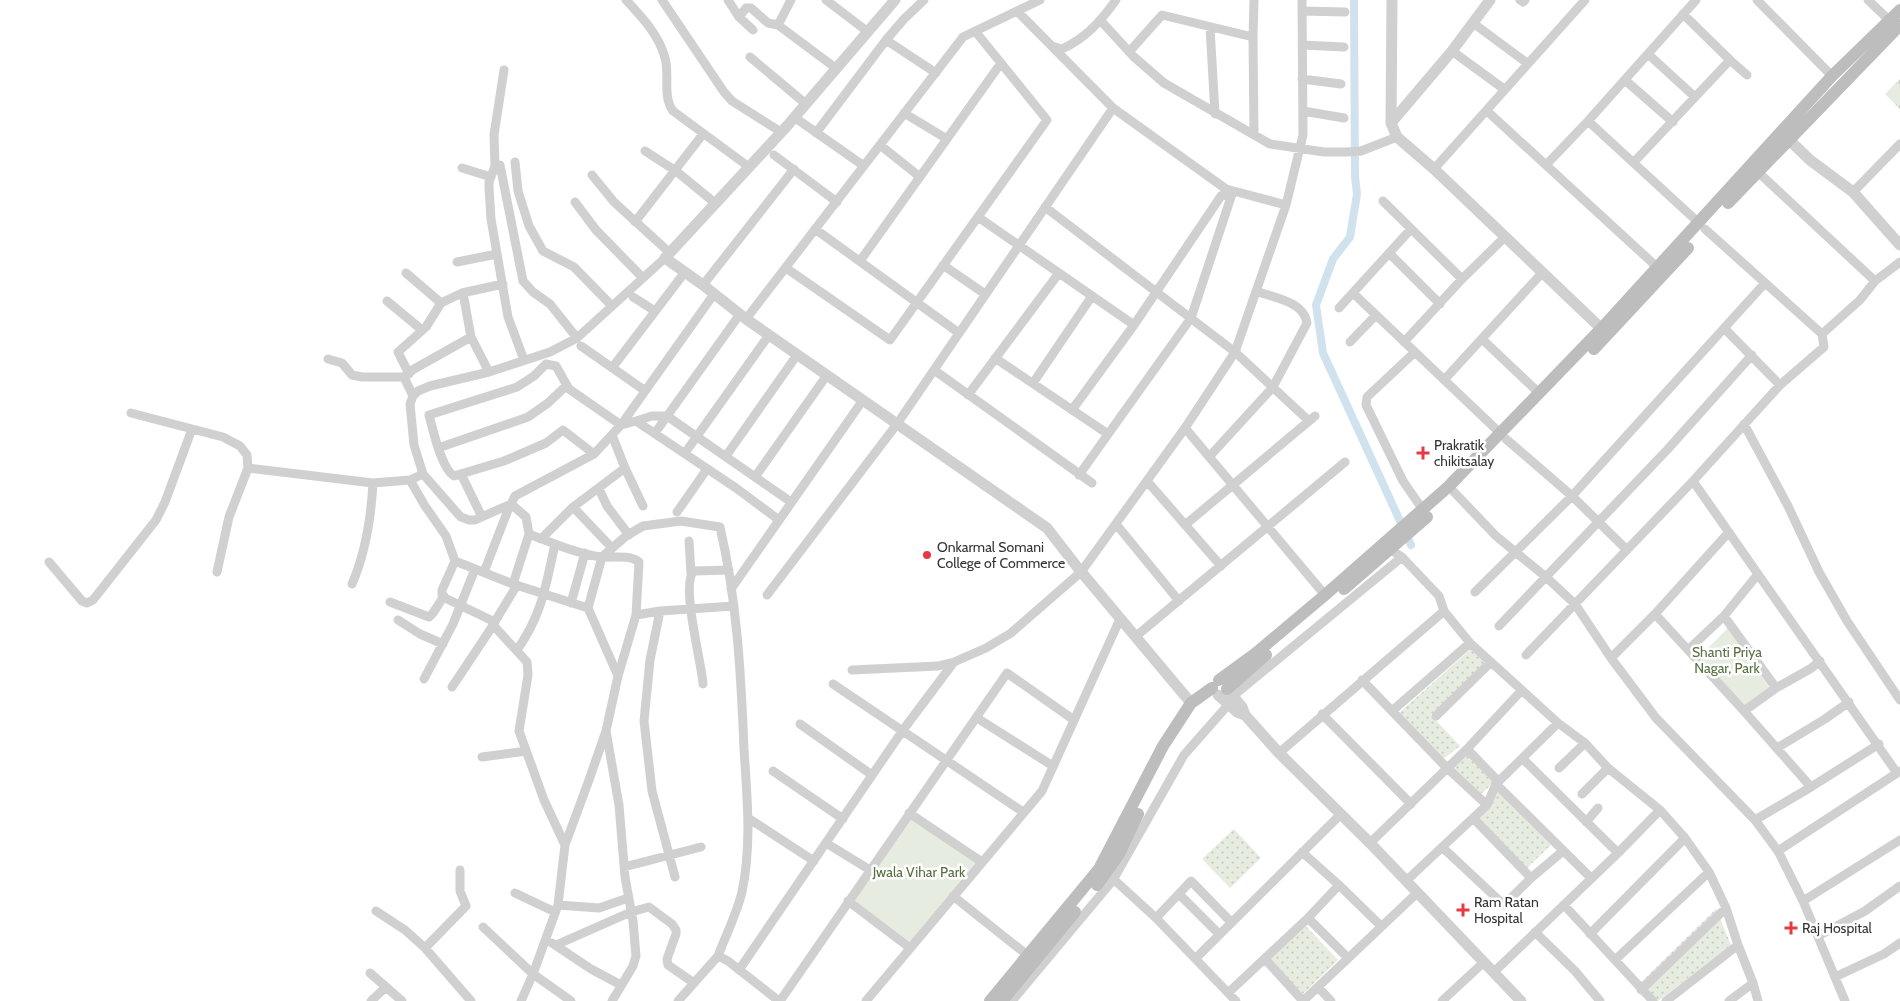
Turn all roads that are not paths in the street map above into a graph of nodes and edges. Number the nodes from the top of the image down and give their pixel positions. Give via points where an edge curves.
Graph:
1 (626, 0) edge
2 (662, 0) edge
3 (728, 0) edge
4 (791, 0) edge
5 (895, 0) edge
6 (924, 0) edge
7 (1040, 0) edge
8 (1116, 0) edge
9 (1254, 0) edge
10 (1302, 0) edge
11 (1392, 0) edge
12 (1490, 0) edge
13 (1520, 0) edge
14 (1525, 0) edge
15 (1585, 0) edge
16 (1696, 0) edge
17 (1757, 0) edge
18 (1868, 0) edge
19 (830, 1) edge
20 (1900, 10) edge
21 (1017, 11) junction
22 (1302, 11) junction
23 (1345, 12) dead end
24 (1683, 14) junction
25 (739, 17) junction
26 (1101, 21) junction
27 (1473, 22) junction
28 (1895, 23) edge
29 (778, 25) junction
30 (1210, 27) junction
31 (753, 30) dead end
32 (975, 31) junction
33 (868, 32) junction
34 (1253, 37) junction
35 (886, 40) junction
36 (1302, 45) junction
37 (1052, 46) junction
38 (1344, 47) dead end
39 (1452, 51) junction
40 (1129, 52) junction
41 (1648, 54) junction
42 (750, 56) dead end
43 (1730, 60) junction
44 (1001, 63) junction
45 (1528, 64) junction
46 (837, 68) junction
47 (504, 70) dead end
48 (936, 73) junction
49 (1747, 75) dead end
50 (1832, 76) junction
51 (1302, 79) junction
52 (1625, 80) junction
53 (1341, 84) dead end
54 (1504, 89) junction
55 (1696, 97) junction
56 (806, 104) junction
57 (1113, 108) junction
58 (1487, 111) junction
59 (1303, 112) junction
60 (904, 113) junction
61 (1216, 114) junction
62 (1344, 118) dead end
63 (798, 120) junction
64 (1588, 121) junction
65 (1672, 122) junction
66 (1391, 123) junction
67 (781, 132) junction
68 (816, 133) junction
69 (703, 134) junction
70 (1254, 135) junction
71 (1786, 136) junction
72 (1397, 137) junction
73 (947, 139) junction
74 (1900, 144) edge
75 (880, 145) junction
76 (1300, 149) junction
77 (645, 151) dead end
78 (774, 155) dead end
79 (515, 162) dead end
80 (1634, 162) junction
81 (1546, 165) junction
82 (495, 166) junction
83 (864, 166) junction
84 (749, 167) junction
85 (462, 168) dead end
86 (794, 169) junction
87 (1434, 169) junction
88 (676, 171) junction
89 (1758, 172) junction
90 (592, 175) dead end
91 (491, 177) junction
92 (920, 177) junction
93 (1233, 191) junction
94 (1853, 192) junction
95 (1382, 200) dead end
96 (574, 202) dead end
97 (837, 202) junction
98 (715, 203) junction
99 (1286, 205) junction
100 (1045, 207) junction
101 (978, 217) junction
102 (636, 222) junction
103 (1702, 226) junction
104 (1411, 228) junction
105 (815, 229) junction
106 (1504, 237) junction
107 (1900, 245) edge
108 (1018, 246) junction
109 (1389, 253) junction
110 (497, 254) junction
111 (668, 258) junction
112 (860, 261) junction
113 (457, 262) dead end
114 (1900, 262) edge
115 (943, 265) junction
116 (786, 268) junction
117 (1657, 268) junction
118 (685, 272) junction
119 (406, 273) dead end
120 (1058, 273) junction
121 (1542, 273) junction
122 (643, 278) junction
123 (1462, 279) junction
124 (1875, 281) junction
125 (1765, 283) junction
126 (502, 284) junction
127 (703, 285) junction
128 (1256, 291) junction
129 (1157, 292) junction
130 (463, 293) junction
131 (1353, 293) junction
132 (714, 294) junction
133 (985, 294) junction
134 (1092, 296) junction
135 (633, 297) dead end
136 (387, 301) dead end
137 (917, 302) junction
138 (441, 303) junction
139 (1440, 304) junction
140 (612, 306) junction
141 (1339, 308) dead end
142 (655, 311) junction
143 (1376, 315) junction
144 (743, 317) junction
145 (1191, 318) junction
146 (1134, 325) junction
147 (1724, 328) junction
148 (422, 330) junction
149 (1604, 332) junction
150 (959, 333) junction
151 (1822, 334) junction
152 (768, 335) junction
153 (471, 337) junction
154 (1482, 339) junction
155 (579, 342) junction
156 (1350, 342) dead end
157 (1404, 342) junction
158 (1235, 352) junction
159 (1414, 352) junction
160 (797, 355) junction
161 (1752, 355) junction
162 (995, 358) junction
163 (328, 359) dead end
164 (524, 360) junction
165 (612, 368) junction
166 (934, 370) junction
167 (489, 372) junction
168 (827, 375) junction
169 (406, 376) junction
170 (1444, 380) junction
171 (1033, 383) junction
172 (567, 385) junction
173 (1780, 385) junction
174 (1273, 387) junction
175 (644, 390) junction
176 (1539, 393) junction
177 (968, 395) junction
178 (413, 396) junction
179 (863, 400) junction
180 (1072, 410) junction
181 (132, 413) dead end
182 (667, 416) junction
183 (636, 421) junction
184 (897, 424) junction
185 (1744, 424) junction
186 (621, 425) junction
187 (1185, 428) junction
188 (192, 429) junction
189 (655, 433) junction
190 (612, 434) junction
191 (1108, 434) junction
192 (697, 435) junction
193 (1503, 436) junction
194 (438, 448) junction
195 (685, 453) junction
196 (594, 454) junction
197 (726, 456) junction
198 (1209, 457) junction
199 (1345, 462) dead end
200 (248, 468) junction
201 (625, 468) junction
202 (707, 468) junction
203 (423, 474) junction
204 (461, 474) junction
205 (1080, 475) junction
206 (755, 477) junction
207 (410, 480) junction
208 (1147, 481) junction
209 (1693, 481) junction
210 (373, 483) junction
211 (1092, 484) dead end
212 (1233, 485) junction
213 (599, 489) junction
214 (1454, 492) junction
215 (1572, 496) junction
216 (513, 500) junction
217 (791, 502) junction
218 (643, 506) dead end
219 (574, 507) junction
220 (677, 512) dead end
221 (1423, 514) junction
222 (482, 517) junction
223 (779, 520) junction
224 (1599, 522) junction
225 (1116, 524) junction
226 (1185, 525) junction
227 (1268, 527) junction
228 (1729, 532) junction
229 (529, 534) junction
230 (629, 535) junction
231 (540, 539) junction
232 (689, 542) dead end
233 (555, 544) junction
234 (612, 548) junction
235 (1394, 548) junction
236 (1627, 550) junction
237 (585, 553) junction
238 (1516, 553) junction
239 (602, 557) junction
240 (455, 560) junction
241 (50, 562) dead end
242 (1221, 566) junction
243 (475, 568) junction
244 (729, 570) junction
245 (217, 572) dead end
246 (484, 572) junction
247 (1081, 572) junction
248 (691, 574) junction
249 (1758, 574) junction
250 (1546, 577) junction
251 (352, 584) dead end
252 (515, 585) junction
253 (732, 589) junction
254 (1475, 592) dead end
255 (544, 594) junction
256 (767, 595) dead end
257 (1325, 595) junction
258 (444, 596) junction
259 (1179, 600) junction
260 (390, 602) dead end
261 (570, 603) junction
262 (1575, 604) junction
263 (460, 605) junction
264 (734, 606) junction
265 (588, 608) junction
266 (690, 609) junction
267 (660, 611) junction
268 (1444, 611) junction
269 (1655, 614) junction
270 (636, 615) junction
271 (1724, 616) junction
272 (1120, 619) junction
273 (398, 620) dead end
274 (494, 624) junction
275 (1499, 626) dead end
276 (1135, 637) junction
277 (1470, 643) junction
278 (443, 644) junction
279 (517, 650) junction
280 (1688, 650) junction
281 (1526, 655) dead end
282 (1611, 658) junction
283 (1820, 660) junction
284 (954, 662) junction
285 (1491, 662) junction
286 (852, 670) dead end
287 (618, 676) junction
288 (424, 679) dead end
289 (1362, 680) junction
290 (703, 684) dead end
291 (833, 684) dead end
292 (452, 688) dead end
293 (1776, 688) junction
294 (1522, 690) junction
295 (1222, 692) junction
296 (1900, 700) edge
297 (1849, 702) junction
298 (1191, 703) junction
299 (1392, 711) junction
300 (1744, 711) junction
301 (1322, 714) junction
302 (1436, 716) dead end
303 (977, 718) junction
304 (1074, 720) junction
305 (1558, 723) junction
306 (800, 724) dead end
307 (903, 730) junction
308 (606, 731) junction
309 (1585, 743) junction
310 (1879, 744) junction
311 (1777, 748) junction
312 (1467, 749) junction
313 (526, 751) junction
314 (1279, 753) junction
315 (482, 757) dead end
316 (1523, 759) junction
317 (946, 760) junction
318 (1053, 766) junction
319 (1446, 768) junction
320 (1559, 768) dead end
321 (1608, 768) junction
322 (773, 771) dead end
323 (1899, 772) edge
324 (872, 776) junction
325 (1498, 783) junction
326 (1811, 787) junction
327 (1582, 794) dead end
328 (1411, 804) junction
329 (1487, 805) junction
330 (1598, 808) dead end
331 (1660, 810) junction
332 (1023, 812) junction
333 (909, 813) junction
334 (1340, 815) junction
335 (843, 818) junction
336 (751, 819) junction
337 (1474, 819) junction
338 (1755, 820) junction
339 (1586, 822) junction
340 (1685, 838) junction
341 (1900, 840) edge
342 (826, 843) junction
343 (1370, 843) junction
344 (564, 845) junction
345 (701, 847) dead end
346 (1442, 847) junction
347 (1563, 851) junction
348 (1778, 851) junction
349 (1302, 852) junction
350 (1618, 853) junction
351 (668, 856) junction
352 (814, 861) junction
353 (982, 862) junction
354 (624, 867) junction
355 (460, 870) dead end
356 (870, 870) junction
357 (1107, 872) junction
358 (1710, 872) junction
359 (675, 877) dead end
360 (1531, 878) junction
361 (1591, 878) junction
362 (1406, 881) junction
363 (1339, 884) junction
364 (1900, 886) edge
365 (515, 893) dead end
366 (1417, 893) junction
367 (1179, 894) junction
368 (953, 896) junction
369 (628, 898) junction
370 (848, 901) junction
371 (1803, 901) junction
372 (1564, 905) junction
373 (1726, 908) junction
374 (556, 909) junction
375 (376, 911) dead end
376 (631, 912) junction
377 (1156, 918) junction
378 (1308, 918) junction
379 (1232, 922) junction
380 (1381, 926) junction
381 (484, 927) dead end
382 (1535, 932) junction
383 (1219, 934) junction
384 (1590, 934) junction
385 (1818, 936) junction
386 (546, 938) junction
387 (1900, 943) edge
388 (556, 945) junction
389 (1738, 945) junction
390 (425, 948) junction
391 (910, 948) junction
392 (723, 958) junction
393 (1196, 958) junction
394 (1348, 958) junction
395 (1031, 959) junction
396 (1265, 959) junction
397 (1616, 960) junction
398 (1483, 962) junction
399 (739, 970) junction
400 (1494, 972) junction
401 (370, 973) dead end
402 (533, 974) junction
403 (1834, 977) junction
404 (694, 984) junction
405 (1754, 984) junction
406 (621, 985) junction
407 (386, 987) junction
408 (1318, 987) junction
409 (1641, 990) junction
410 (1228, 993) junction
411 (870, 1000) edge
412 (371, 1001) edge
413 (402, 1001) edge
414 (471, 1001) edge
415 (520, 1001) edge
416 (571, 1001) edge
417 (612, 1001) edge
418 (678, 1001) edge
419 (779, 1001) edge
420 (990, 1001) edge
421 (1002, 1001) edge
422 (1012, 1001) edge
423 (1236, 1001) edge
424 (1331, 1001) edge
425 (1442, 1001) edge
426 (1520, 1001) edge
427 (1600, 1001) edge
428 (1653, 1001) edge
429 (1666, 1001) edge
430 (1729, 1001) edge
431 (1758, 1001) edge
432 (1845, 1001) edge

1 - 69 street via 661,46 666,59 670,106
2 - 67 street via 732,101
3 - 25 street
4 - 29 street
5 - 33 street
6 - 35 street
7 - 21 street
8 - 26 street
9 - 34 street
10 - 22 street
11 - 66 street
12 - 27 street
13 - 14 street
15 - 45 street
16 - 24 street
17 - 50 street
18 - 28 street
19 - 33 street
20 - 28 main road
21 - 32 street
21 - 37 street
22 - 23 street
22 - 36 street
24 - 41 street
24 - 43 street
25 - 29 street via 746,8 750,8 768,23
25 - 31 street
26 - 37 street via 1073,44 1062,49
26 - 40 street
27 - 39 street
27 - 45 street
28 - 50 main road
28 - 71 main road
29 - 46 street
30 - 34 street
30 - 40 street via 1162,15
30 - 61 street
32 - 44 street
32 - 48 street via 963,37
33 - 46 street
34 - 70 street
35 - 48 street
35 - 68 street
36 - 38 street
36 - 51 street
37 - 57 street
39 - 54 street
39 - 66 street
40 - 61 street via 1164,83
41 - 52 street
41 - 55 street
42 - 56 street
43 - 49 street
43 - 55 street
44 - 73 street
44 - 101 street via 1047,120
45 - 54 street
46 - 56 street
47 - 82 street via 494,135
48 - 60 street
50 - 71 main road
51 - 53 street
51 - 59 street
52 - 64 street
52 - 65 street
54 - 58 street
55 - 65 street
56 - 63 street
57 - 93 street
57 - 100 street
58 - 81 street
58 - 87 street
59 - 62 street
59 - 76 street
60 - 73 street
60 - 75 street
61 - 70 street
63 - 67 street
63 - 68 street
64 - 80 street
64 - 81 street
65 - 80 street
66 - 72 street
67 - 84 street
68 - 83 street
69 - 84 street
69 - 88 street
70 - 76 street via 1270,144
71 - 89 main road
71 - 94 street via 1810,160
71 - 103 main road
72 - 76 street via 1361,151
72 - 87 street
73 - 92 street
74 - 94 street
75 - 83 street
75 - 92 street
76 - 99 street
77 - 88 street
78 - 86 street
79 - 140 street via 518,191 529,226 543,251 574,267
80 - 103 street
81 - 117 street
82 - 91 street
82 - 155 street via 500,165 523,281 550,304
83 - 97 street
84 - 98 street
85 - 91 street
86 - 97 street
86 - 127 street
87 - 106 street
88 - 98 street
88 - 102 street
89 - 103 main road
89 - 124 street
90 - 102 street
91 - 110 street via 491,219
92 - 112 street
93 - 99 street
93 - 129 street via 1221,196
93 - 145 street
94 - 107 street
95 - 104 street
96 - 122 street via 596,230
97 - 105 street
98 - 111 street
99 - 128 street
100 - 108 street
100 - 129 street
101 - 108 street
101 - 115 street
102 - 111 street
103 - 117 main road
103 - 125 street
103 - 149 main road
104 - 109 street
104 - 123 street
105 - 112 street
105 - 116 street
106 - 121 street
106 - 123 street
108 - 120 street
108 - 133 street
109 - 131 street
109 - 139 street
110 - 113 street
110 - 126 street
111 - 118 street
111 - 122 street
112 - 137 street
114 - 124 street
115 - 133 street
115 - 137 street
116 - 137 street via 890,340
116 - 144 street
117 - 149 main road
118 - 127 street
118 - 142 street
119 - 138 street
120 - 134 street
120 - 162 street
121 - 149 street
121 - 154 street
122 - 140 street
123 - 139 street
124 - 151 street via 1860,300
125 - 147 street
125 - 151 street
126 - 130 street
126 - 164 street via 508,317
127 - 132 street
128 - 158 street
128 - 174 street via 1295,304 1306,316 1302,336
129 - 145 street
129 - 146 street
130 - 138 street
130 - 153 street
131 - 141 street
131 - 143 street
132 - 144 street
132 - 175 street
133 - 150 street
134 - 146 street
134 - 171 street
135 - 142 street
136 - 148 street
137 - 150 street
138 - 148 street
139 - 157 street
140 - 155 street
142 - 165 street
143 - 156 street
143 - 157 street
144 - 152 street
144 - 182 street
145 - 158 street
145 - 191 street
146 - 180 street
147 - 161 street
147 - 215 street
148 - 169 street via 398,352
149 - 176 main road
149 - 193 main road
150 - 166 street
151 - 173 street via 1824,347
152 - 160 street
152 - 192 street
153 - 167 street
153 - 169 street
154 - 170 street
154 - 176 street
155 - 164 street
155 - 165 street
157 - 159 street
158 - 174 street
158 - 187 street
159 - 170 street
159 - 221 street via 1368,398 1366,405
160 - 168 street
160 - 197 street
161 - 173 street
161 - 224 street
162 - 171 street
162 - 177 street
163 - 169 street via 342,364 352,375
164 - 167 street
165 - 175 street
166 - 177 street
166 - 184 street
167 - 178 street via 430,386
168 - 179 street
168 - 206 street
169 - 178 street
170 - 193 street
171 - 180 street
172 - 186 street
172 - 194 street via 528,417
172 - 194 street via 556,366 546,364 517,387 429,415
173 - 185 street
174 - 198 street
174 - 212 street via 1312,419
175 - 186 street
176 - 193 main road
177 - 205 street
178 - 203 street via 410,404 414,445
179 - 184 street
179 - 217 street
180 - 191 street
181 - 188 street
182 - 183 street
182 - 189 street
182 - 192 street
183 - 186 street
183 - 189 street
184 - 247 street via 1047,528
184 - 256 street
185 - 209 street
185 - 296 street via 1846,621
186 - 190 street
187 - 198 street
187 - 208 street
188 - 200 street via 223,437 240,446 247,455
188 - 241 street via 156,520 93,600 88,603 82,601
189 - 195 street
190 - 196 street
190 - 201 street
191 - 205 street
192 - 195 street
192 - 197 street
193 - 214 main road
193 - 215 street
193 - 221 main road
194 - 204 street via 450,473 454,476
195 - 202 street
196 - 204 street via 563,430 546,443 504,461
196 - 216 street
197 - 206 street
198 - 212 street
199 - 227 street
200 - 210 street
200 - 245 street via 230,517
201 - 213 street
201 - 218 street
202 - 220 street
202 - 223 street
203 - 207 street
203 - 222 street via 461,517 469,520
204 - 222 street
205 - 211 street
206 - 217 street
207 - 210 street
207 - 240 street via 446,536
208 - 225 street
208 - 226 street
209 - 228 street
209 - 236 street
210 - 251 street via 368,533 360,567
212 - 226 street
212 - 227 street
213 - 219 street
213 - 230 street via 607,506
214 - 221 main road
214 - 238 street
215 - 224 street
215 - 238 street
216 - 222 street
216 - 229 street via 526,517
216 - 246 street
217 - 223 street
219 - 231 street
219 - 234 street
221 - 235 main road
223 - 253 street
224 - 236 street
224 - 250 street
225 - 247 street
225 - 259 street
226 - 242 street
227 - 242 street
227 - 257 street
228 - 249 street
228 - 269 street
229 - 231 street
229 - 252 street
230 - 234 street
230 - 244 street via 643,526 681,521 720,527
231 - 233 street
232 - 248 street
233 - 237 street
233 - 255 street
234 - 239 street
235 - 257 main road
235 - 268 street via 1439,596
235 - 295 main road via 1293,639
236 - 262 street
237 - 239 street
237 - 261 street
238 - 250 street
238 - 254 street
239 - 265 street
239 - 270 street via 630,558 639,562
240 - 243 street
240 - 258 street via 442,590
242 - 259 street
243 - 246 street
243 - 263 street
244 - 248 street
244 - 253 street
246 - 252 street
247 - 272 street
247 - 284 street via 1011,633
248 - 266 street
249 - 271 street
249 - 283 street
250 - 262 street
250 - 275 street
252 - 255 street
252 - 274 street
253 - 264 street
255 - 261 street
255 - 279 street via 535,621
257 - 295 main road via 1256,653
258 - 260 street via 429,617
258 - 263 street
259 - 276 street
261 - 265 street
262 - 281 street
262 - 282 street
263 - 274 street
263 - 278 street
264 - 266 street
264 - 336 street
265 - 287 street
266 - 267 street
266 - 290 street
267 - 270 street
267 - 351 street via 650,660 644,722 652,791
268 - 277 street
268 - 289 street
269 - 280 street
269 - 282 street
270 - 287 street
271 - 280 street
271 - 293 street
272 - 276 street
272 - 304 street
273 - 278 street
274 - 279 street
274 - 292 street
276 - 298 street
277 - 285 street
277 - 299 street
278 - 288 street
279 - 313 street via 527,662 519,731
280 - 300 street
282 - 338 street via 1656,718
283 - 293 street
283 - 297 street
284 - 286 street via 938,666
284 - 307 street
285 - 294 street
285 - 302 street
287 - 308 street
289 - 299 street
289 - 301 street
291 - 307 street
293 - 300 street
294 - 305 street
294 - 312 street
295 - 298 main road
295 - 314 street via 1242,707 1245,715
295 - 357 street via 1210,723 1184,755
295 - 357 main road via 1187,720 1168,748 1119,854
297 - 310 street
297 - 311 street
298 - 357 main road via 1163,746
299 - 319 street
300 - 311 street
301 - 314 street
301 - 328 street
303 - 304 street via 1007,673
303 - 317 street
303 - 318 street
304 - 318 street
305 - 309 street
305 - 316 street
306 - 324 street
307 - 317 street
307 - 324 street
308 - 344 street
308 - 354 street via 619,805
309 - 320 street
309 - 321 street
310 - 323 street
310 - 326 street
311 - 326 street
312 - 319 street
312 - 325 street
313 - 315 street
313 - 344 street
314 - 334 street
316 - 325 street
316 - 339 street
317 - 332 street
317 - 333 street
318 - 332 street via 1042,791
319 - 328 street
319 - 329 street
321 - 327 street
321 - 331 street
322 - 335 street
323 - 348 street
324 - 335 street
325 - 329 street
325 - 347 street
326 - 338 street
328 - 343 street
329 - 337 street
330 - 339 street
331 - 340 street
331 - 350 street
332 - 353 street
333 - 353 street
333 - 356 street
334 - 343 street
334 - 349 street
335 - 342 street
336 - 352 street
336 - 392 street via 742,894
337 - 346 street
337 - 360 street
338 - 348 street
339 - 350 street
340 - 358 street
340 - 384 street
341 - 371 street
342 - 352 street
342 - 356 street
343 - 362 street
344 - 374 street
345 - 351 street
346 - 360 street via 1504,905
346 - 362 street
347 - 360 street
347 - 361 street
348 - 371 street
349 - 363 street
349 - 379 street
350 - 361 street
351 - 354 street
351 - 359 street
352 - 399 street
353 - 368 street
354 - 369 street
355 - 390 street via 460,891 466,906
356 - 370 street
357 - 377 street
357 - 395 main road
357 - 422 street
358 - 373 street
358 - 397 street
361 - 372 street
362 - 366 street
363 - 378 street
363 - 380 street
364 - 385 street via 1865,911
365 - 374 street
366 - 380 street
366 - 398 street
367 - 377 street
367 - 379 street via 1191,882
367 - 383 street
368 - 391 street
368 - 395 street
369 - 374 street via 600,908
369 - 376 street
370 - 391 street
370 - 419 street
371 - 385 street
372 - 382 street
372 - 384 street
373 - 389 street
373 - 409 street
374 - 386 street
375 - 390 street
376 - 388 street
376 - 404 street via 649,906 675,927 676,934 667,962
376 - 406 street via 636,956
377 - 393 street
378 - 394 street
378 - 396 street
379 - 383 street
380 - 394 street
381 - 402 street
382 - 400 street
382 - 427 street
383 - 393 street
384 - 397 street
385 - 403 street
386 - 388 street
386 - 402 street
387 - 403 street
388 - 406 street
389 - 405 street
389 - 429 street
390 - 414 street
391 - 411 street
392 - 399 street
392 - 404 street
393 - 410 street
394 - 408 street
395 - 420 main road
395 - 421 main road
396 - 408 street via 1303,1001
396 - 410 street
397 - 409 street
398 - 400 street
398 - 425 street
399 - 419 street
400 - 426 street
401 - 407 street
402 - 415 street
402 - 416 street
403 - 432 street
404 - 418 street
405 - 430 street
405 - 431 street
406 - 417 street
407 - 412 street
407 - 413 street
408 - 424 street
409 - 428 street
410 - 423 street

